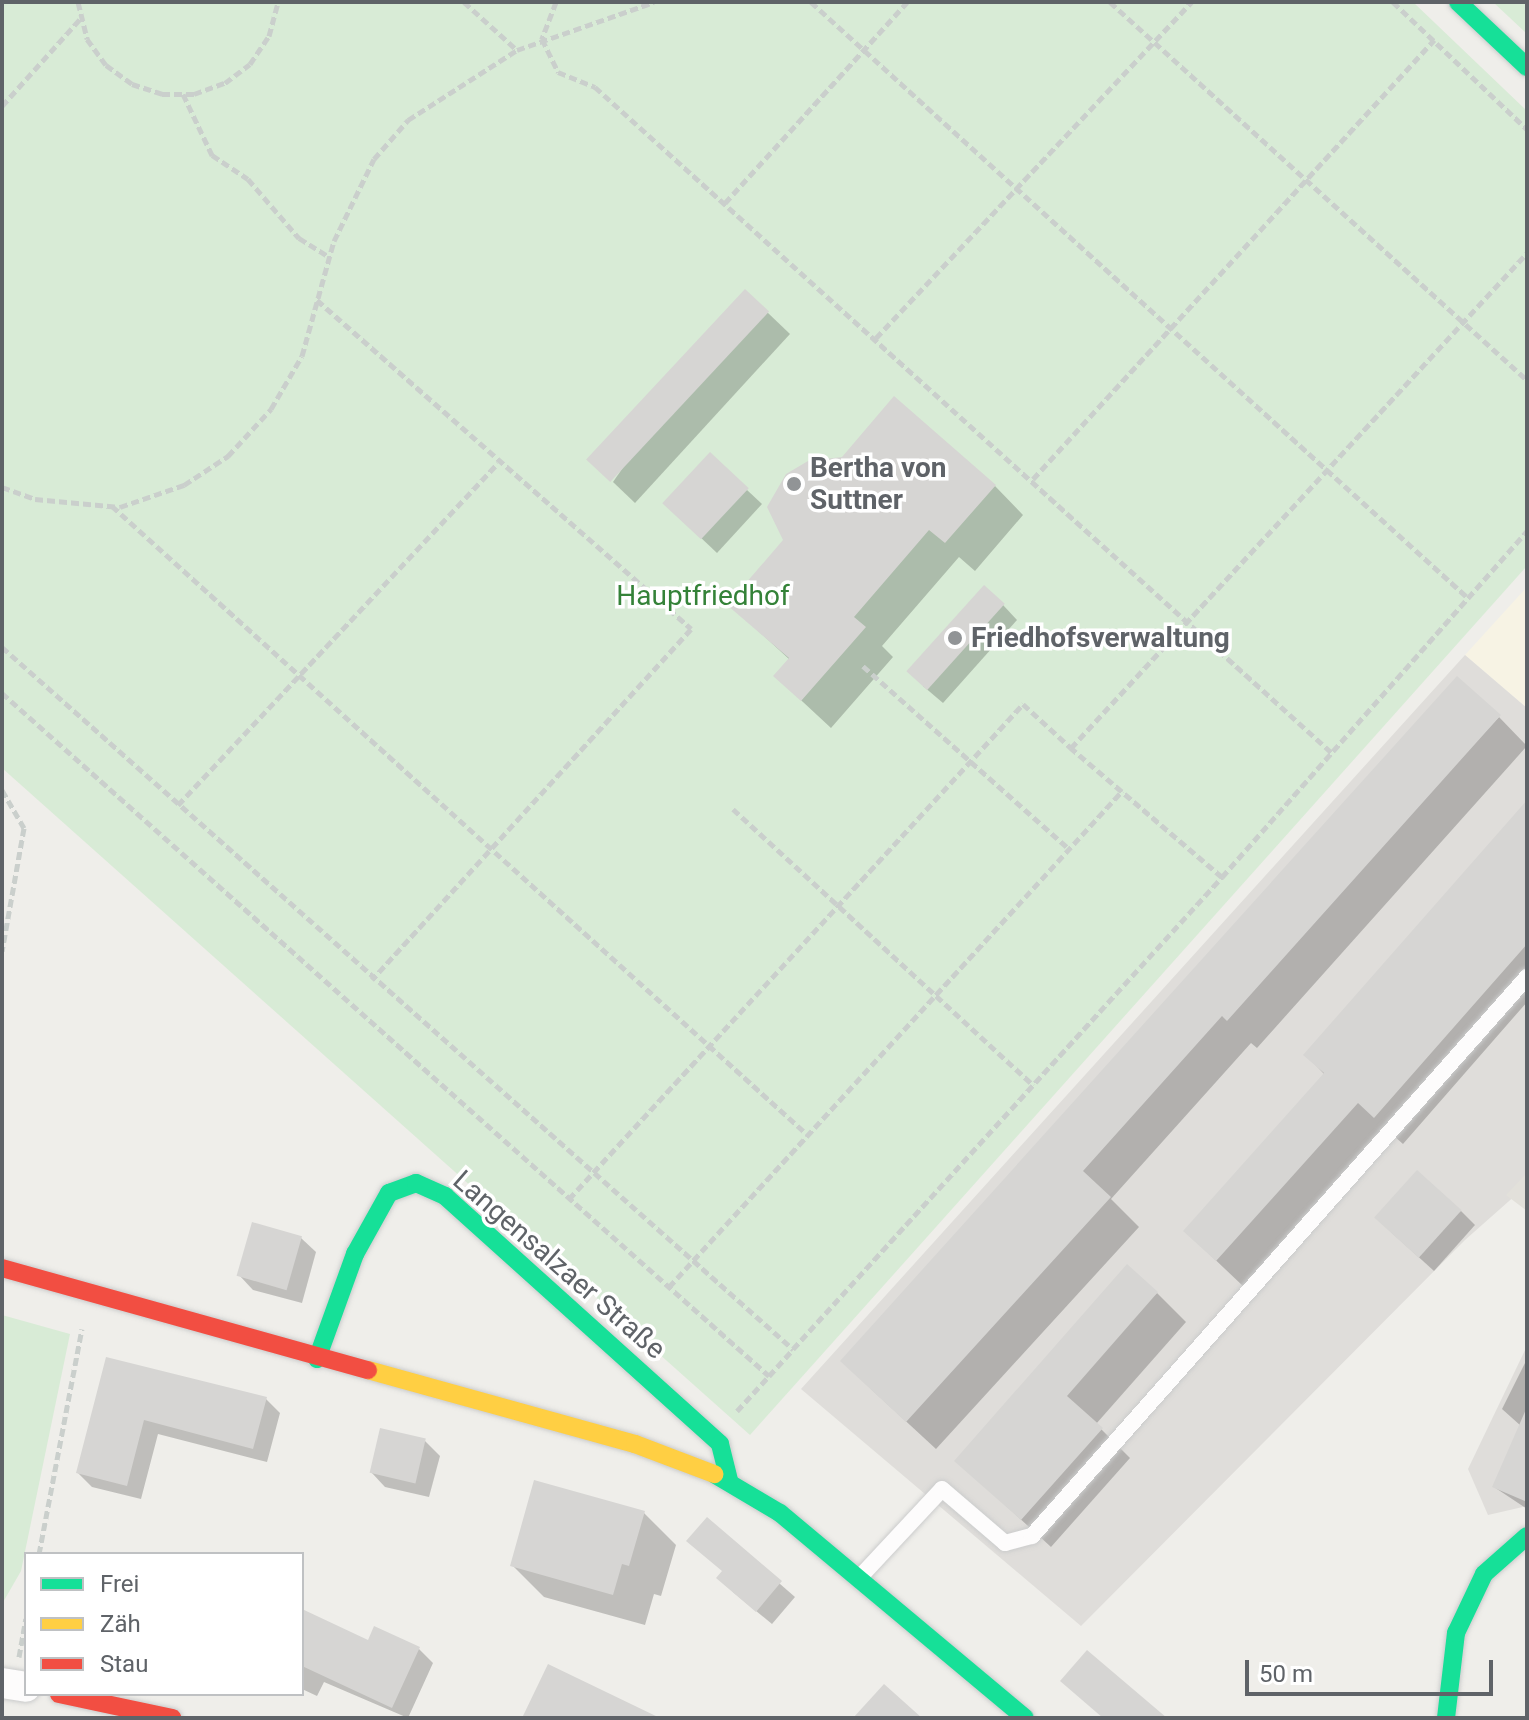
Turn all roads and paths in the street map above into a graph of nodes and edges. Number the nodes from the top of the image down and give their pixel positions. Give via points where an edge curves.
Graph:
1 (78, 2) edge
2 (278, 2) edge
3 (464, 2) edge
4 (556, 2) edge
5 (654, 2) edge
6 (811, 2) edge
7 (907, 2) edge
8 (1110, 2) edge
9 (1192, 2) edge
10 (1393, 2) edge
11 (1458, 2) edge
12 (81, 18) junction
13 (542, 39) junction
14 (1434, 40) junction
15 (1155, 43) junction
16 (517, 50) junction
17 (863, 50) junction
18 (1527, 67) edge
19 (183, 94) junction
20 (2, 106) edge
21 (1527, 129) edge
22 (1305, 181) junction
23 (1018, 188) junction
24 (725, 203) junction
25 (1527, 253) edge
26 (329, 257) junction
27 (317, 300) junction
28 (1462, 323) junction
29 (1171, 328) junction
30 (876, 338) junction
31 (1527, 380) edge
32 (498, 463) junction
33 (1327, 474) junction
34 (1033, 479) junction
35 (2, 487) edge
36 (112, 506) junction
37 (1527, 531) edge
38 (1468, 598) junction
39 (1189, 622) junction
40 (2, 647) edge
41 (863, 666) dead end
42 (298, 675) junction
43 (2, 693) edge
44 (1071, 748) junction
45 (1332, 753) junction
46 (971, 762) junction
47 (2, 790) edge
48 (1122, 791) junction
49 (178, 805) junction
50 (733, 809) dead end
51 (490, 850) junction
52 (1070, 850) junction
53 (1222, 877) junction
54 (840, 908) junction
55 (2, 951) edge
56 (1527, 977) edge
57 (372, 979) junction
58 (935, 996) junction
59 (709, 1046) junction
60 (1033, 1085) junction
61 (808, 1135) junction
62 (593, 1172) junction
63 (569, 1199) junction
64 (692, 1262) junction
65 (2, 1268) edge
66 (669, 1287) junction
67 (82, 1329) dead end
68 (793, 1349) junction
69 (317, 1359) junction
70 (729, 1480) junction
71 (1527, 1536) edge
72 (39, 1552) edge
73 (859, 1577) junction
74 (24, 1630) edge
75 (15, 1678) edge
76 (68, 1696) edge
77 (172, 1718) edge
78 (1025, 1718) edge
79 (1446, 1718) edge

1 - 12 path
2 - 19 path via 269,36 250,64 225,83
3 - 16 path
4 - 13 path
5 - 13 path
6 - 17 path
7 - 17 path
8 - 15 path
9 - 15 path
10 - 14 path
11 - 18 main road
12 - 19 path via 87,39 106,65 132,84 162,94
12 - 20 path
13 - 16 path
13 - 24 path via 558,72 595,87
14 - 21 path
14 - 22 path
15 - 22 path
15 - 23 path
16 - 26 path via 408,120 374,159
17 - 23 path
17 - 24 path
19 - 26 path via 212,155 248,179 299,238
22 - 28 path
22 - 29 path
23 - 29 path
23 - 30 path
24 - 30 path
25 - 28 path
26 - 27 path
27 - 32 path
27 - 36 path via 302,356 271,409 228,456 184,485
28 - 31 path
28 - 33 path
29 - 33 path
29 - 34 path
30 - 34 path
32 - 42 path
32 - 51 path via 691,629
33 - 38 path
33 - 39 path
34 - 39 path
35 - 36 path via 35,499
36 - 42 path
37 - 38 path
38 - 45 path
39 - 44 path
39 - 45 path
40 - 49 path
41 - 46 path
42 - 49 path
42 - 51 path
43 - 63 path
44 - 46 path via 1023,704
44 - 48 path
45 - 53 path
46 - 52 path
46 - 54 path
47 - 55 path via 24,828
48 - 52 path
48 - 53 path
49 - 57 path
50 - 54 path
51 - 57 path
51 - 59 path
52 - 58 path
53 - 60 path
54 - 58 path
54 - 59 path
56 - 73 lane via 1032,1536 1005,1543 942,1489
57 - 62 path
58 - 60 path
58 - 61 path
59 - 61 path
59 - 62 path
60 - 68 path
61 - 64 path
62 - 63 path
62 - 64 path
63 - 66 path
64 - 66 path
64 - 68 path
65 - 69 main road
66 - 68 path via 769,1376
67 - 72 path
69 - 70 main road via 635,1444
69 - 70 main road, Langensalzaer Straße via 355,1254 389,1193 416,1183 445,1196 720,1444
70 - 73 main road via 780,1513
71 - 79 main road via 1484,1574 1456,1633
73 - 78 main road
74 - 75 path
76 - 77 main road

